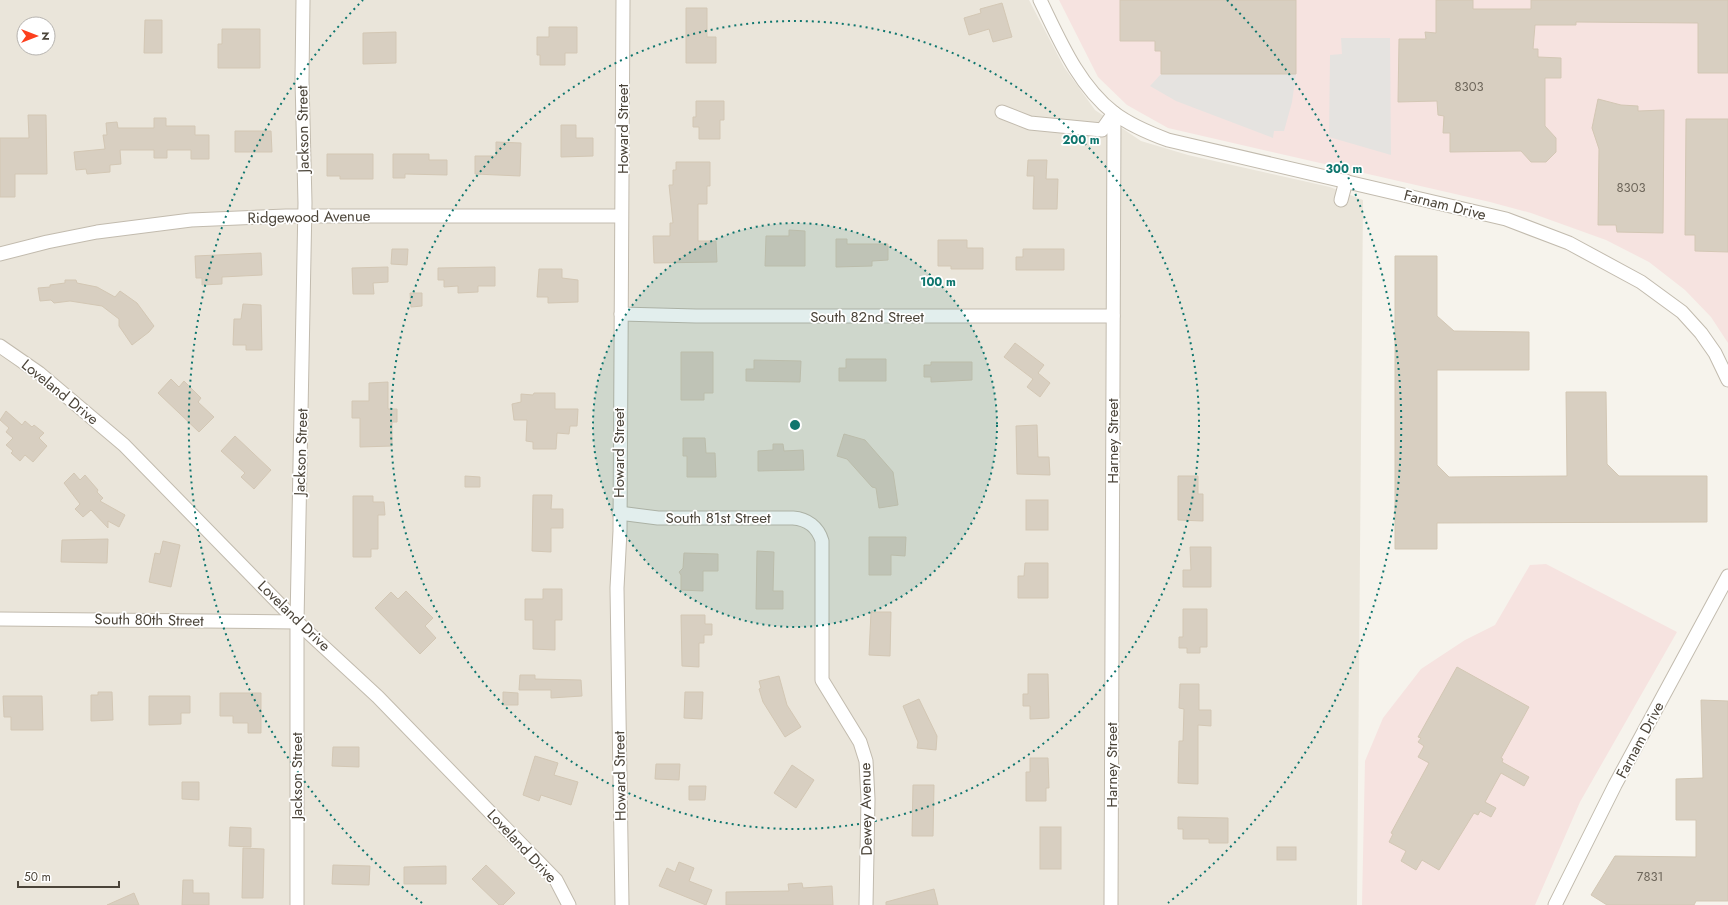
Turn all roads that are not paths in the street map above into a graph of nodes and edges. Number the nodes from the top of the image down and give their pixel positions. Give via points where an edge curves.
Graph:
1 (303, 0) edge
2 (623, 0) edge
3 (1040, 0) edge
4 (1002, 112) dead end
5 (1114, 113) junction
6 (1346, 181) junction
7 (1341, 200) dead end
8 (304, 216) junction
9 (621, 216) junction
10 (0, 254) edge
11 (621, 314) junction
12 (1113, 316) junction
13 (0, 346) edge
14 (1728, 380) edge
15 (619, 513) junction
16 (815, 527) joint
17 (1728, 576) edge
18 (0, 619) edge
19 (297, 622) junction
20 (297, 905) edge
21 (569, 905) edge
22 (622, 905) edge
23 (866, 905) edge
24 (1111, 905) edge
25 (1555, 905) edge

1 - 8 street, Jackson Street
2 - 9 street, Howard Street
3 - 5 street via 1081,78
4 - 5 street via 1030,123 1102,130
5 - 6 street, Farnam Drive via 1141,130 1168,140
5 - 12 street, Harney Street
6 - 7 street
6 - 14 street, Farnam Drive via 1506,219 1604,260 1642,282 1682,312 1706,340
8 - 9 street, Ridgewood Avenue
8 - 10 street, Ridgewood Avenue via 190,220 97,232
8 - 19 street, Jackson Street
9 - 11 street, Howard Street
11 - 12 street, South 82nd Street
11 - 15 street, Howard Street
12 - 24 street, Harney Street
13 - 19 street, Loveland Drive via 39,373 124,445
15 - 16 street, South 81st Street via 658,518 793,518 807,521
15 - 22 street, Howard Street via 617,588
16 - 23 street, Dewey Avenue via 822,541 822,680 860,742 866,761
17 - 25 street, Farnam Drive via 1615,785
18 - 19 street, South 80th Street
19 - 20 street, Jackson Street
19 - 21 street, Loveland Drive via 378,697 556,880

